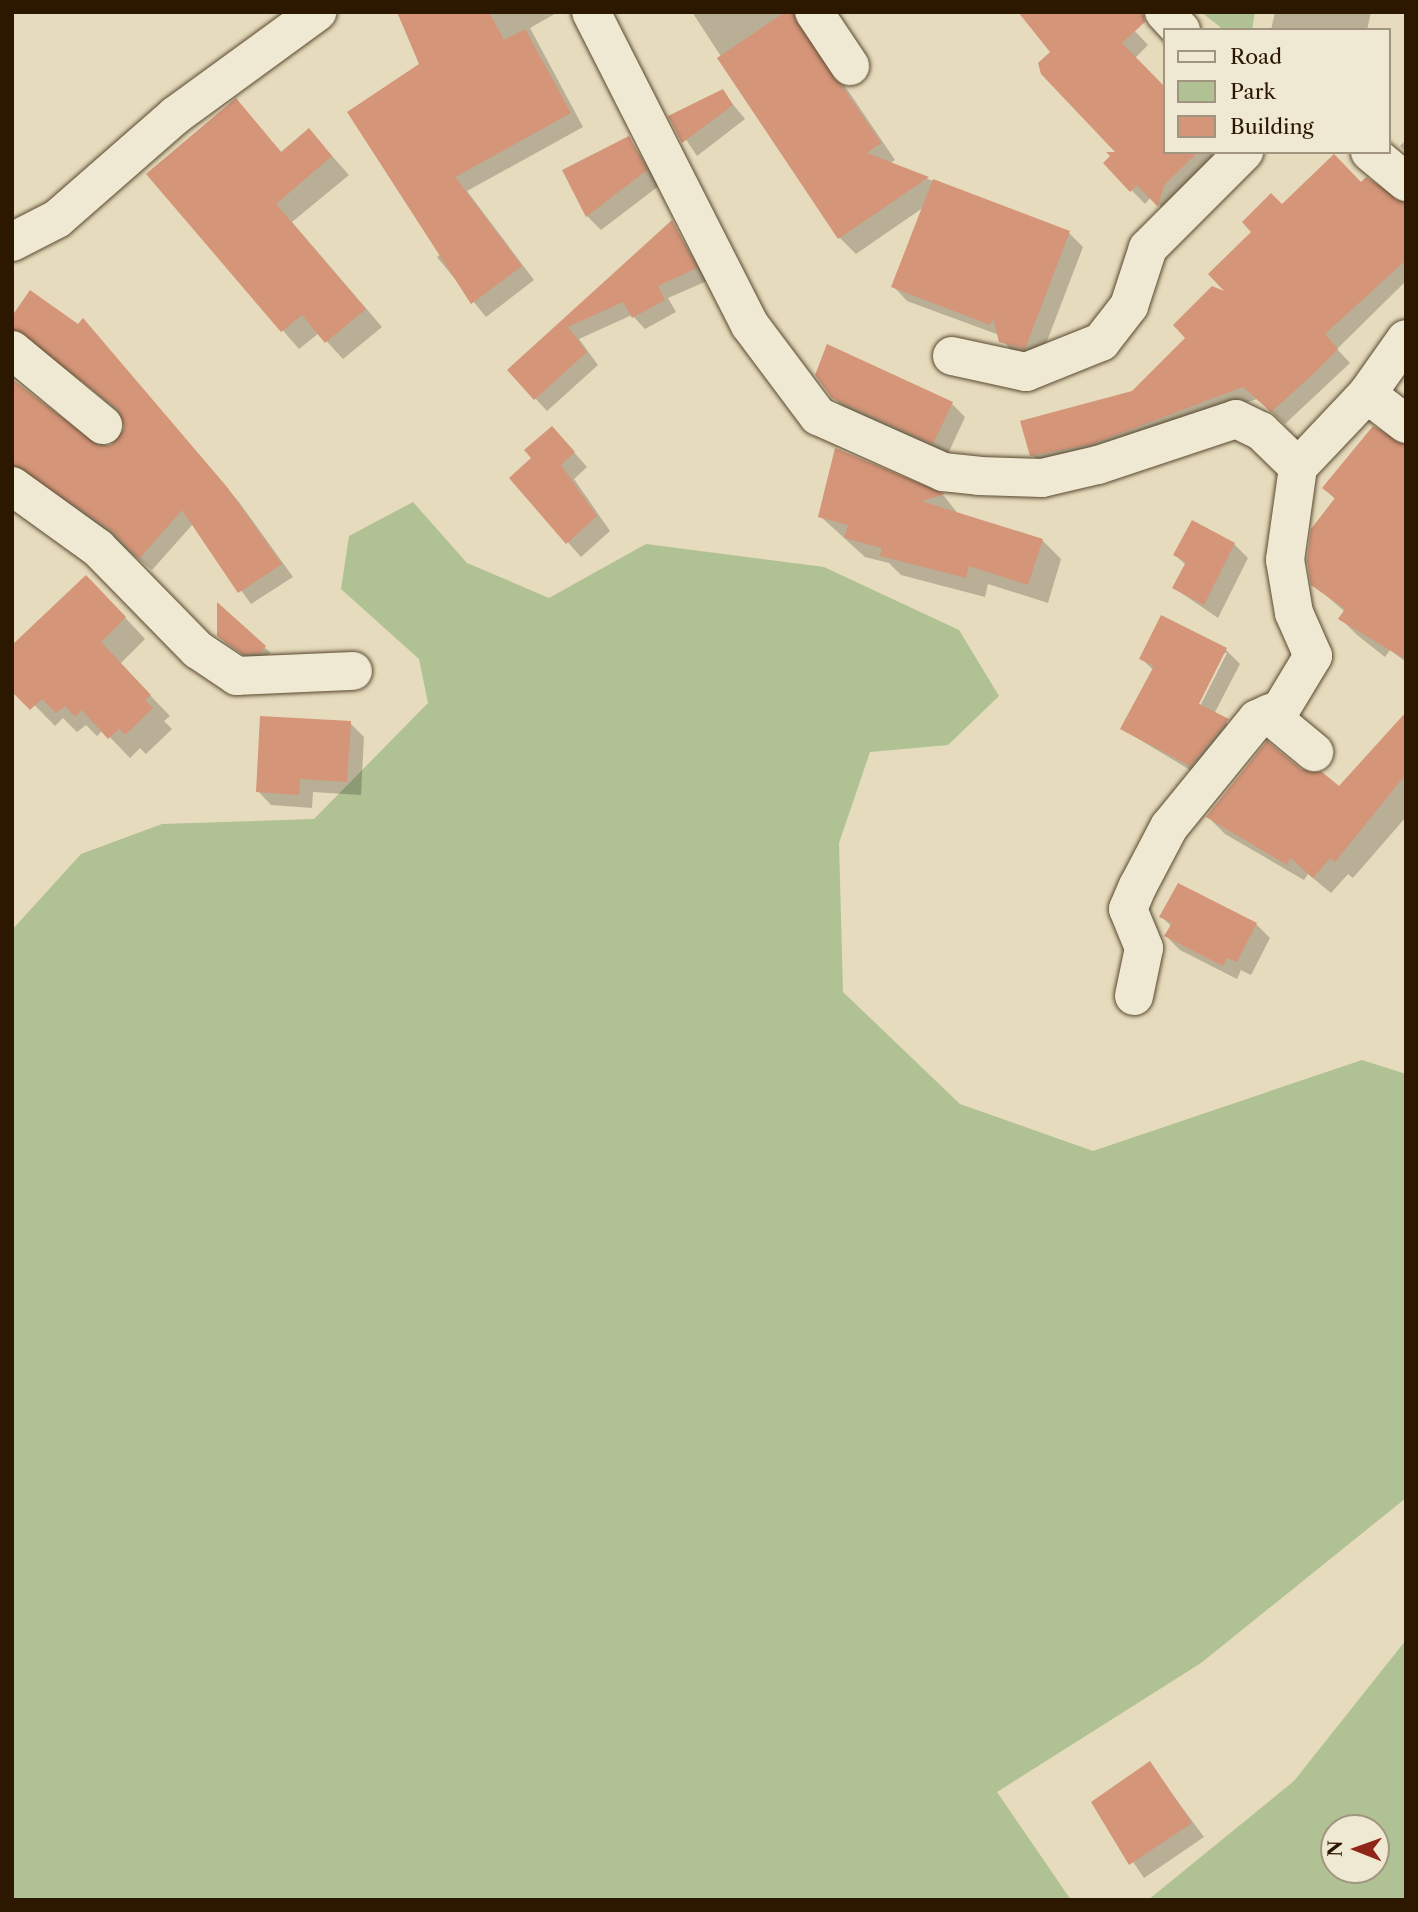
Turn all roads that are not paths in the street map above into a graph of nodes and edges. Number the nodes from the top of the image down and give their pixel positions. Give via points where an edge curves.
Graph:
1 (317, 12) edge
2 (591, 12) edge
3 (814, 12) edge
4 (1164, 12) edge
5 (1179, 28) edge
6 (850, 66) dead end
7 (1242, 154) edge
8 (1372, 154) edge
9 (1406, 182) edge
10 (12, 242) edge
11 (1406, 339) edge
12 (12, 350) edge
13 (952, 355) dead end
14 (1367, 394) junction
15 (1406, 424) edge
16 (103, 425) dead end
17 (1298, 467) junction
18 (12, 485) edge
19 (353, 671) dead end
20 (1268, 714) junction
21 (1314, 752) dead end
22 (1134, 996) dead end

1 - 10 street via 176,116 57,219
2 - 17 street via 750,326 818,416 876,446 967,475 1042,478 1236,419 1261,431
3 - 6 street
4 - 5 street
7 - 13 street via 1148,248 1129,306 1101,342 1026,372
8 - 9 street
11 - 14 street
12 - 16 street
14 - 15 street
14 - 17 street
17 - 20 street via 1285,560 1294,612 1313,656 1281,709
18 - 19 street via 98,548 198,650 237,676
20 - 21 street
20 - 22 street via 1236,742 1169,827 1138,886 1128,909 1144,948

